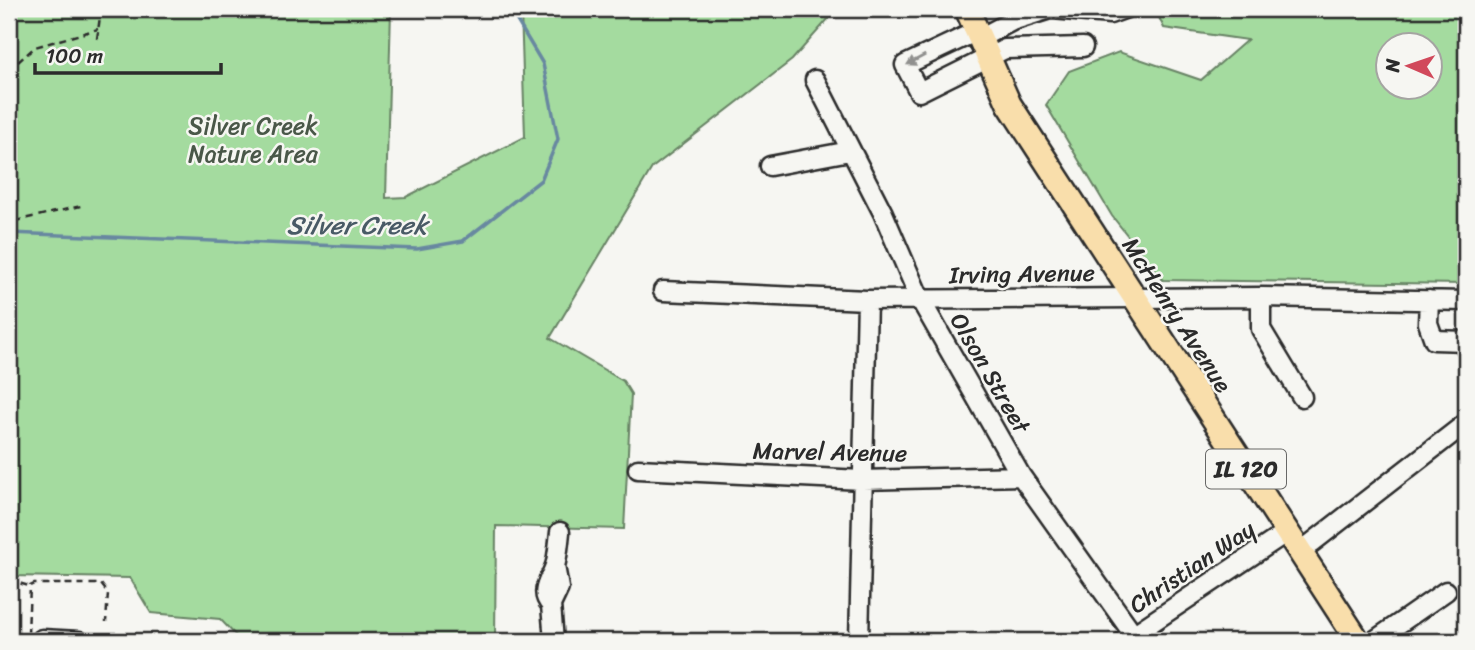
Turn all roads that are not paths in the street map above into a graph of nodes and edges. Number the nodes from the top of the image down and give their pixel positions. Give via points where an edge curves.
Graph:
1 (967, 9) edge
2 (1051, 9) edge
3 (1125, 9) edge
4 (982, 42) junction
5 (1083, 47) dead end
6 (815, 80) dead end
7 (850, 151) junction
8 (770, 166) dead end
9 (663, 291) dead end
10 (1133, 297) junction
11 (1261, 297) junction
12 (920, 299) junction
13 (867, 300) junction
14 (1429, 300) junction
15 (1466, 301) edge
16 (1466, 348) edge
17 (1302, 397) dead end
18 (1466, 423) edge
19 (638, 469) dead end
20 (1021, 477) junction
21 (862, 480) junction
22 (1287, 532) junction
23 (560, 533) dead end
24 (1300, 552) junction
25 (1446, 591) dead end
26 (1129, 638) edge
27 (35, 640) edge
28 (79, 641) edge
29 (554, 641) edge
30 (859, 641) edge
31 (1358, 641) edge
32 (1374, 641) edge

1 - 4 main road, McHenry Avenue / IL 120
2 - 3 street via 1098,14
2 - 4 street via 1012,21
4 - 5 street via 1005,49
4 - 10 main road, McHenry Avenue / IL 120 via 1009,104
6 - 7 street, Olson Street
7 - 8 street
7 - 12 street, Olson Street
9 - 13 street, Irving Avenue
10 - 11 street, Irving Avenue
10 - 12 street, Irving Avenue
10 - 22 main road, McHenry Avenue / IL 120
11 - 14 street, Irving Avenue
11 - 17 street via 1261,329
12 - 13 street, Irving Avenue
12 - 20 street, Olson Street
13 - 21 street
14 - 15 street, Irving Avenue
14 - 16 street via 1428,323 1434,340 1466,341
18 - 24 street
19 - 21 street, Marvel Avenue
20 - 21 street, Marvel Avenue
20 - 26 street, Olson Street
21 - 30 street
22 - 24 main road, McHenry Avenue / IL 120
22 - 26 street, Christian Way
23 - 29 street via 555,566 545,587
24 - 31 main road, McHenry Avenue / IL 120
25 - 32 street
27 - 28 street

